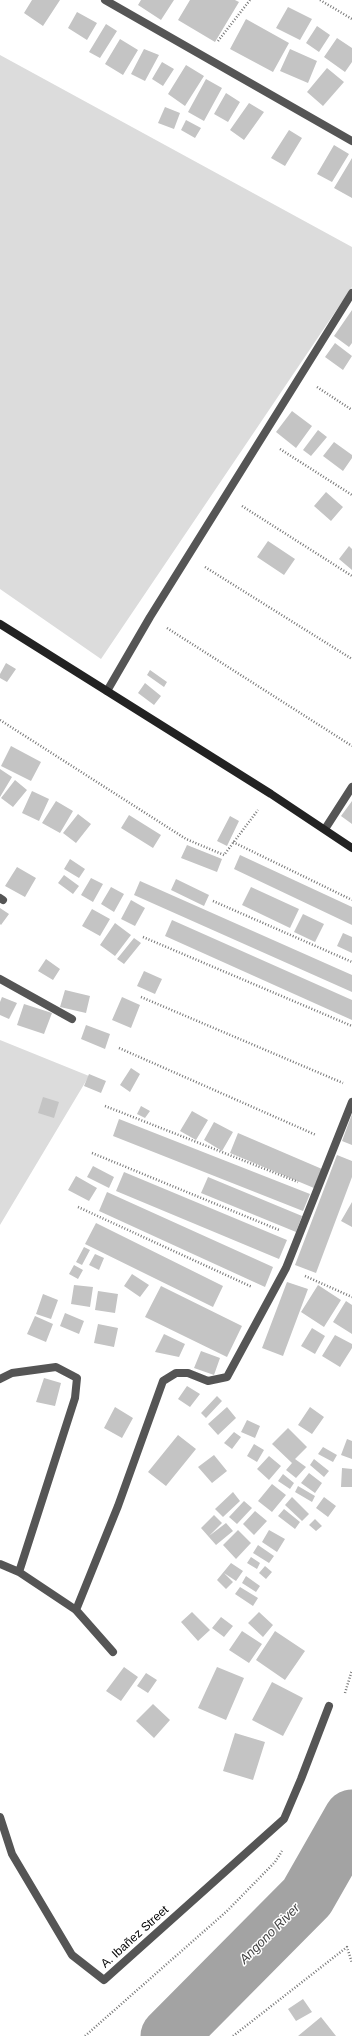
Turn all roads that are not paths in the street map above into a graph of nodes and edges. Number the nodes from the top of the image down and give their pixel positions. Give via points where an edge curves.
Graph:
1 (110, 1) edge
2 (352, 141) edge
3 (352, 293) edge
4 (0, 624) edge
5 (107, 691) junction
6 (352, 787) edge
7 (325, 829) junction
8 (352, 848) edge
9 (0, 979) edge
10 (72, 1019) dead end
11 (352, 1102) edge
12 (0, 1379) edge
13 (0, 1564) edge
14 (19, 1572) junction
15 (76, 1610) junction
16 (113, 1652) dead end
17 (329, 1706) dead end
18 (0, 1817) edge

1 - 2 street
3 - 5 street via 187,556
4 - 5 street
5 - 7 street
6 - 7 street
7 - 8 street
9 - 10 street
11 - 15 street via 286,1268 227,1377 208,1381 188,1374 176,1374 163,1381 118,1506
12 - 14 street via 12,1374 56,1367 77,1378 75,1398
13 - 14 street
14 - 15 street
15 - 16 street
17 - 18 street, A. Ibañez Street via 284,1819 104,1980 72,1955 12,1854

